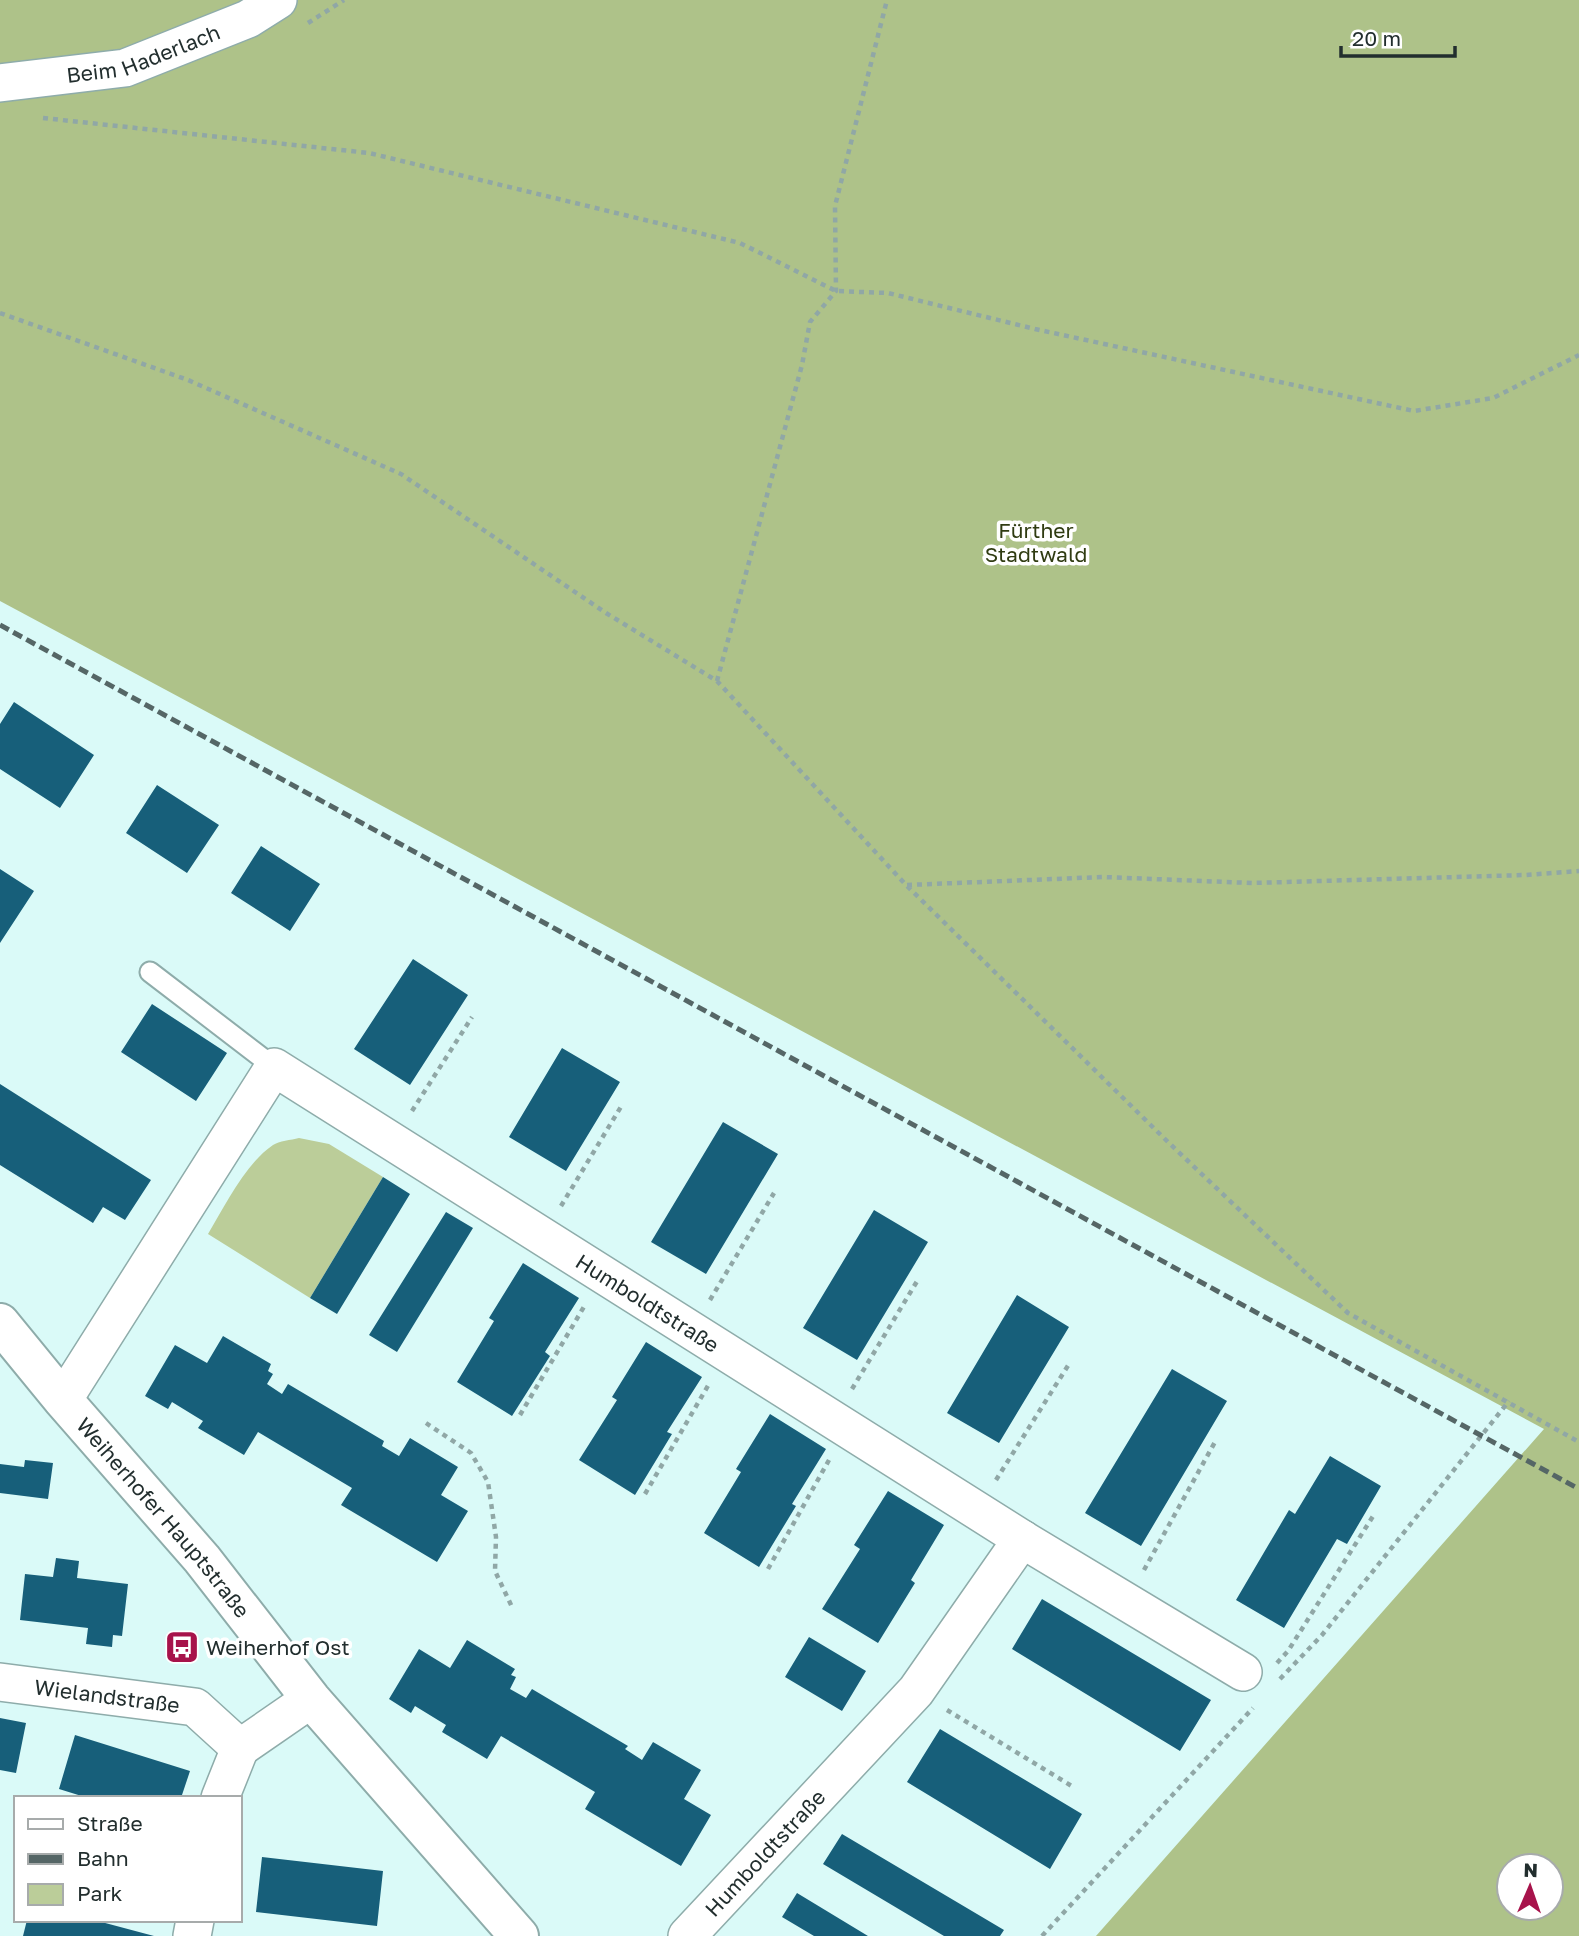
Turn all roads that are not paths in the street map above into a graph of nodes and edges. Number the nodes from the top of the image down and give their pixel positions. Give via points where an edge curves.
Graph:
1 (278, 0) edge
2 (0, 83) edge
3 (150, 972) dead end
4 (274, 1067) junction
5 (0, 1322) edge
6 (63, 1400) junction
7 (1023, 1539) junction
8 (1256, 1672) road end
9 (0, 1682) edge
10 (311, 1699) junction
11 (240, 1748) junction
12 (221, 1796) edge
13 (519, 1936) edge
14 (688, 1936) edge

1 - 2 street, Beim Haderlach via 248,19 125,68
3 - 4 lane, Humboldtstraße
4 - 6 street
4 - 7 street, Humboldtstraße
5 - 6 street, Weiherhofer Hauptstraße
6 - 10 street, Weiherhofer Hauptstraße via 202,1559
7 - 8 street, Humboldtstraße
7 - 14 street, Humboldtstraße via 916,1691
9 - 11 street, Wielandstraße via 195,1707
10 - 11 street
10 - 13 street, Weiherhofer Hauptstraße
11 - 12 street

